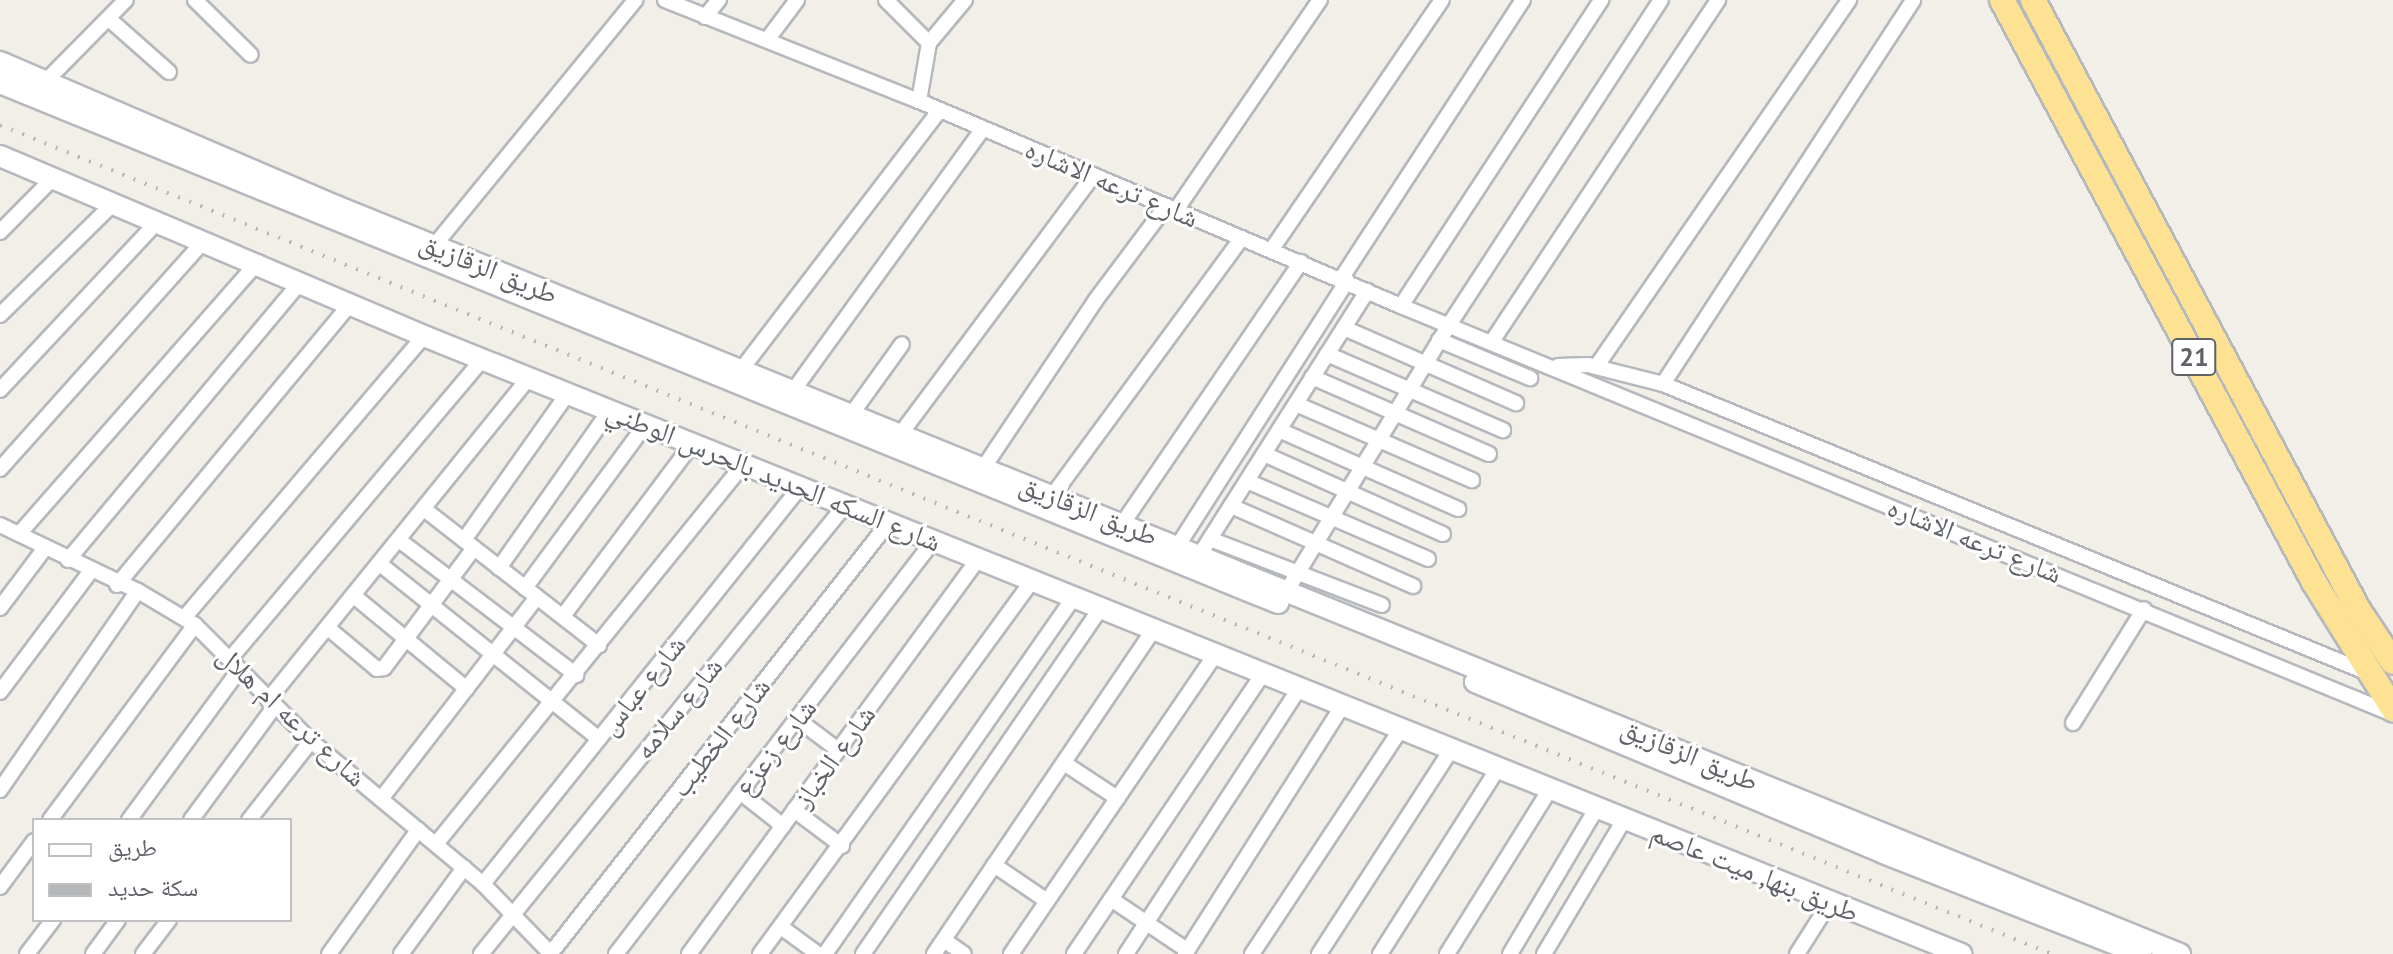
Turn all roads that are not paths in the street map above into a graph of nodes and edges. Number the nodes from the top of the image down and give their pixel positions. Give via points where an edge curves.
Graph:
1 (126, 0) edge
2 (195, 0) edge
3 (635, 0) edge
4 (665, 0) edge
5 (719, 0) edge
6 (797, 0) edge
7 (886, 0) edge
8 (965, 0) edge
9 (1320, 0) edge
10 (1442, 0) edge
11 (1523, 0) edge
12 (1601, 0) edge
13 (1661, 0) edge
14 (1718, 0) edge
15 (1849, 0) edge
16 (1913, 0) edge
17 (2002, 0) edge
18 (2033, 0) edge
19 (902, 6) edge
20 (705, 17) junction
21 (109, 19) junction
22 (767, 40) junction
23 (929, 43) junction
24 (251, 55) dead end
25 (0, 62) edge
26 (169, 72) dead end
27 (45, 82) junction
28 (0, 83) edge
29 (919, 101) junction
30 (940, 110) junction
31 (91, 111) junction
32 (983, 129) junction
33 (0, 156) edge
34 (1093, 176) junction
35 (53, 178) junction
36 (114, 203) junction
37 (1171, 208) junction
38 (158, 221) junction
39 (0, 232) edge
40 (1242, 238) junction
41 (205, 240) junction
42 (434, 246) junction
43 (1272, 249) junction
44 (258, 262) junction
45 (1301, 262) junction
46 (1344, 280) junction
47 (301, 281) junction
48 (515, 287) junction
49 (1367, 291) junction
50 (351, 303) junction
51 (1401, 306) junction
52 (0, 315) edge
53 (1449, 325) junction
54 (1344, 328) junction
55 (424, 336) junction
56 (1439, 340) junction
57 (1493, 340) junction
58 (902, 344) dead end
59 (1327, 354) junction
60 (483, 359) junction
61 (1425, 364) junction
62 (1558, 366) junction
63 (1596, 367) junction
64 (741, 370) junction
65 (1312, 377) junction
66 (529, 378) junction
67 (1530, 378) dead end
68 (1663, 384) junction
69 (1410, 389) junction
70 (0, 390) edge
71 (793, 391) junction
72 (568, 393) junction
73 (1516, 403) dead end
74 (1296, 404) junction
75 (610, 410) junction
76 (1394, 414) junction
77 (851, 415) junction
78 (646, 424) junction
79 (1279, 430) junction
80 (1503, 430) dead end
81 (899, 436) junction
82 (1378, 441) junction
83 (693, 443) junction
84 (1264, 454) junction
85 (1489, 454) dead end
86 (744, 463) junction
87 (984, 467) junction
88 (1362, 468) junction
89 (0, 469) edge
90 (1472, 480) dead end
91 (1247, 481) junction
92 (801, 486) junction
93 (1347, 493) junction
94 (1053, 495) junction
95 (846, 504) junction
96 (1231, 506) junction
97 (424, 509) junction
98 (1458, 509) dead end
99 (1331, 519) junction
100 (890, 521) junction
101 (1123, 523) junction
102 (6, 531) edge
103 (1443, 534) dead end
104 (399, 540) junction
105 (934, 540) junction
106 (469, 544) junction
107 (1315, 544) junction
108 (45, 548) junction
109 (1205, 548) junction
110 (1168, 549) junction
111 (979, 558) junction
112 (1428, 559) dead end
113 (68, 560) junction
114 (380, 564) junction
115 (499, 568) junction
116 (90, 572) junction
117 (454, 580) junction
118 (1033, 580) junction
119 (1292, 583) junction
120 (117, 585) junction
121 (1413, 586) dead end
122 (138, 591) junction
123 (531, 592) junction
124 (1075, 595) junction
125 (354, 596) junction
126 (1382, 605) dead end
127 (1102, 606) junction
128 (434, 607) junction
129 (0, 608) edge
130 (2144, 609) junction
131 (563, 616) junction
132 (190, 622) junction
133 (515, 627) junction
134 (328, 628) junction
135 (1154, 629) junction
136 (408, 640) junction
137 (599, 645) junction
138 (495, 654) junction
139 (1214, 656) junction
140 (2393, 662) edge
141 (234, 665) junction
142 (2368, 673) junction
143 (576, 675) junction
144 (1262, 675) junction
145 (467, 689) junction
146 (1299, 689) junction
147 (0, 692) edge
148 (555, 701) junction
149 (271, 703) junction
150 (1342, 707) junction
151 (2393, 712) edge
152 (797, 719) junction
153 (988, 719) junction
154 (2073, 723) dead end
155 (1400, 730) junction
156 (1013, 735) junction
157 (599, 739) junction
158 (311, 741) junction
159 (838, 750) junction
160 (1451, 750) junction
161 (1064, 763) junction
162 (1498, 768) junction
163 (0, 790) edge
164 (1549, 791) junction
165 (740, 792) junction
166 (1117, 798) junction
167 (381, 799) junction
168 (1596, 809) junction
169 (794, 810) junction
170 (51, 818) edge
171 (130, 818) edge
172 (192, 818) edge
173 (251, 818) edge
174 (1624, 820) junction
175 (783, 826) junction
176 (418, 830) junction
177 (32, 844) edge
178 (436, 844) junction
179 (842, 846) junction
180 (994, 865) junction
181 (1939, 866) junction
182 (464, 868) junction
183 (483, 884) junction
184 (0, 887) edge
185 (1111, 899) junction
186 (1047, 901) junction
187 (1830, 902) junction
188 (510, 913) junction
189 (51, 922) edge
190 (117, 922) edge
191 (167, 922) edge
192 (1147, 922) junction
193 (781, 927) junction
194 (944, 940) junction
195 (1920, 947) edge
196 (1186, 952) edge
197 (27, 954) edge
198 (93, 954) edge
199 (143, 954) edge
200 (329, 954) edge
201 (401, 954) edge
202 (481, 954) edge
203 (551, 954) edge
204 (616, 954) edge
205 (689, 954) edge
206 (760, 954) edge
207 (818, 954) edge
208 (825, 954) edge
209 (863, 954) edge
210 (934, 954) edge
211 (964, 954) edge
212 (1011, 954) edge
213 (1074, 954) edge
214 (1126, 954) edge
215 (1252, 954) edge
216 (1319, 954) edge
217 (1380, 954) edge
218 (1447, 954) edge
219 (1510, 954) edge
220 (1544, 954) edge
221 (1797, 954) edge
222 (1961, 954) edge
223 (2141, 954) edge
224 (2180, 954) edge

1 - 21 street
2 - 24 street
3 - 42 street
4 - 20 street, شارع ترعه الاشاره
5 - 20 street
6 - 22 street
7 - 19 street
8 - 23 street
9 - 37 street
10 - 43 street
11 - 46 street
12 - 51 street
13 - 53 street
14 - 57 street
15 - 63 street
16 - 68 street
17 - 142 highway, 21 via 2319,592
18 - 140 highway, 21 via 2359,611
19 - 23 street
20 - 22 street, شارع ترعه الاشاره
21 - 26 street
21 - 27 street
22 - 29 street, شارع ترعه الاشاره
23 - 29 street
25 - 27 main road, طريق الزقازيق
27 - 31 main road, طريق الزقازيق
28 - 31 main road, طريق الزقازيق
29 - 30 street, شارع ترعه الاشاره
30 - 32 street, شارع ترعه الاشاره
30 - 64 street
31 - 42 main road, طريق الزقازيق
31 - 48 main road, طريق الزقازيق
32 - 34 street, شارع ترعه الاشاره
32 - 71 street
33 - 35 main road, شارع السكه الحديد بالحرس الوطني
34 - 37 street, شارع ترعه الاشاره
34 - 81 street
35 - 36 main road, شارع السكه الحديد بالحرس الوطني
35 - 39 street
36 - 38 main road, شارع السكه الحديد بالحرس الوطني
36 - 52 street
37 - 40 street, شارع ترعه الاشاره
37 - 87 street via 1095,301
38 - 41 main road, شارع السكه الحديد بالحرس الوطني
38 - 70 street
40 - 43 street, شارع ترعه الاشاره
40 - 94 street
41 - 44 main road, شارع السكه الحديد بالحرس الوطني
41 - 89 street
42 - 48 main road, طريق الزقازيق
43 - 45 street, شارع ترعه الاشاره
44 - 47 main road, شارع السكه الحديد بالحرس الوطني
44 - 102 street
45 - 46 street, شارع ترعه الاشاره
45 - 101 street
46 - 49 street, شارع ترعه الاشاره
46 - 110 street
47 - 50 main road, شارع السكه الحديد بالحرس الوطني
47 - 113 street
48 - 64 main road, طريق الزقازيق
48 - 110 main road, طريق الزقازيق
49 - 51 street, شارع ترعه الاشاره
49 - 54 street
50 - 55 main road, شارع السكه الحديد بالحرس الوطني
50 - 120 street
51 - 53 street, شارع ترعه الاشاره
53 - 56 street
53 - 57 street, شارع ترعه الاشاره
54 - 59 street
54 - 61 street
55 - 60 main road, شارع السكه الحديد بالحرس الوطني
55 - 132 street
56 - 61 street
56 - 67 street
57 - 62 street, شارع ترعه الاشاره
58 - 77 street
59 - 65 street
59 - 69 street
60 - 66 main road, شارع السكه الحديد بالحرس الوطني
60 - 141 street
61 - 69 street
61 - 73 street
62 - 63 street, شارع ترعه الاشاره
62 - 130 street, شارع ترعه الاشاره
63 - 68 street, شارع ترعه الاشاره
64 - 71 main road, طريق الزقازيق
65 - 74 street
65 - 76 street
66 - 72 main road, شارع السكه الحديد بالحرس الوطني
66 - 97 street
68 - 142 street, شارع ترعه الاشاره
69 - 76 street
69 - 80 street
71 - 77 main road, طريق الزقازيق
72 - 75 main road, شارع السكه الحديد بالحرس الوطني
72 - 106 street
74 - 79 street
74 - 82 street
75 - 78 main road, شارع السكه الحديد بالحرس الوطني
75 - 115 street
76 - 82 street
76 - 85 street
77 - 81 main road, طريق الزقازيق
78 - 83 main road, شارع السكه الحديد بالحرس الوطني
78 - 123 street
79 - 84 street
79 - 88 street
81 - 87 main road, طريق الزقازيق
82 - 88 street
82 - 90 street
83 - 86 main road, شارع السكه الحديد بالحرس الوطني
83 - 131 street
84 - 91 street
84 - 93 street
86 - 92 main road, شارع السكه الحديد بالحرس الوطني
86 - 137 street
87 - 94 main road, طريق الزقازيق
88 - 93 street
88 - 98 street
91 - 96 street
91 - 99 street
92 - 95 main road, شارع السكه الحديد بالحرس الوطني
92 - 157 street, شارع عباس
93 - 99 street
93 - 103 street
94 - 101 main road, طريق الزقازيق
95 - 100 main road, شارع السكه الحديد بالحرس الوطني
95 - 188 street, شارع سلامه
96 - 107 street
96 - 109 street
97 - 104 street
97 - 106 street
99 - 107 street
99 - 112 street
100 - 105 main road, شارع السكه الحديد بالحرس الوطني
100 - 203 street, شارع الخطيب
101 - 110 main road, طريق الزقازيق
102 - 108 street, شارع ترعه ام هلال
104 - 114 street
104 - 117 street
105 - 111 main road, شارع السكه الحديد بالحرس الوطني
105 - 152 street, شارع زعزع
106 - 115 street
106 - 117 street
107 - 119 street
107 - 121 street
108 - 113 street, شارع ترعه ام هلال
108 - 129 street
109 - 110 main road, طريق الزقازيق
109 - 119 main road, طريق الزقازيق
110 - 181 main road, طريق الزقازيق
111 - 118 main road, شارع السكه الحديد بالحرس الوطني
111 - 159 street, شارع الخباز
113 - 116 street, شارع ترعه ام هلال
114 - 125 street
114 - 128 street
115 - 123 street
116 - 120 street, شارع ترعه ام هلال
116 - 147 street
117 - 128 street
117 - 133 street
118 - 124 main road, شارع السكه الحديد بالحرس الوطني
118 - 179 street
119 - 126 street
119 - 181 main road, طريق الزقازيق
120 - 122 street, شارع ترعه ام هلال
122 - 132 street, شارع ترعه ام هلال
122 - 163 street
123 - 131 street
123 - 133 street
124 - 127 main road, شارع السكه الحديد بالحرس الوطني
124 - 153 street
125 - 134 street
125 - 136 street
127 - 135 main road, شارع السكه الحديد بالحرس الوطني
127 - 156 street
128 - 136 street
128 - 138 street
130 - 151 street, شارع ترعه الاشاره
130 - 154 street
131 - 137 street
132 - 141 street, شارع ترعه ام هلال
132 - 170 street
133 - 138 street
133 - 143 street
134 - 136 street via 381,670
134 - 149 street
135 - 139 main road, شارع السكه الحديد بالحرس الوطني
135 - 161 street
136 - 145 street
137 - 143 street
138 - 145 street
138 - 148 street
139 - 144 main road, شارع السكه الحديد بالحرس الوطني
139 - 166 street
141 - 149 street, شارع ترعه ام هلال
141 - 171 street
142 - 151 highway, 21
143 - 148 street
144 - 146 main road, شارع السكه الحديد بالحرس الوطني
144 - 185 street
145 - 167 street
146 - 150 main road, شارع السكه الحديد بالحرس الوطني
146 - 192 street
148 - 157 street
148 - 178 street
149 - 158 street, شارع ترعه ام هلال
149 - 172 street
150 - 155 main road, شارع السكه الحديد بالحرس الوطني
150 - 196 street
152 - 159 street
152 - 165 street, شارع زعزع
153 - 156 street
153 - 208 street
155 - 160 main road, شارع السكه الحديد بالحرس الوطني
155 - 215 street
156 - 209 street
157 - 183 street, شارع عباس
158 - 167 street, شارع ترعه ام هلال
158 - 173 street
159 - 169 street, شارع الخباز
160 - 162 main road, شارع السكه الحديد بالحرس الوطني
160 - 216 street
161 - 166 street
161 - 180 street
162 - 164 main road, شارع السكه الحديد بالحرس الوطني
162 - 217 street
164 - 168 main road, طريق بنها, ميت عاصم
164 - 218 street
165 - 175 street
165 - 204 street, شارع زعزع
166 - 186 street
167 - 176 street, شارع ترعه ام هلال
168 - 174 main road, طريق بنها, ميت عاصم
168 - 219 street
169 - 175 street, شارع الخباز
169 - 179 street
174 - 187 main road, طريق بنها, ميت عاصم
174 - 220 street
175 - 205 street, شارع الخباز
176 - 178 street, شارع ترعه ام هلال
176 - 200 street
177 - 184 street
178 - 182 street, شارع ترعه ام هلال
179 - 193 street
180 - 186 street
180 - 194 street
181 - 223 main road, طريق الزقازيق
181 - 224 main road, طريق الزقازيق
182 - 183 street, شارع ترعه ام هلال
182 - 201 street
183 - 188 street, شارع ترعه ام هلال
185 - 192 street
185 - 213 street
186 - 212 street
187 - 195 main road, طريق بنها, ميت عاصم
187 - 221 street
188 - 202 street, شارع سلامه
188 - 203 street, شارع ترعه ام هلال
189 - 197 street
190 - 198 street
191 - 199 street
192 - 196 street
192 - 214 street
193 - 206 street
193 - 207 street
194 - 210 street
194 - 211 street
195 - 222 main road, طريق بنها, ميت عاصم

